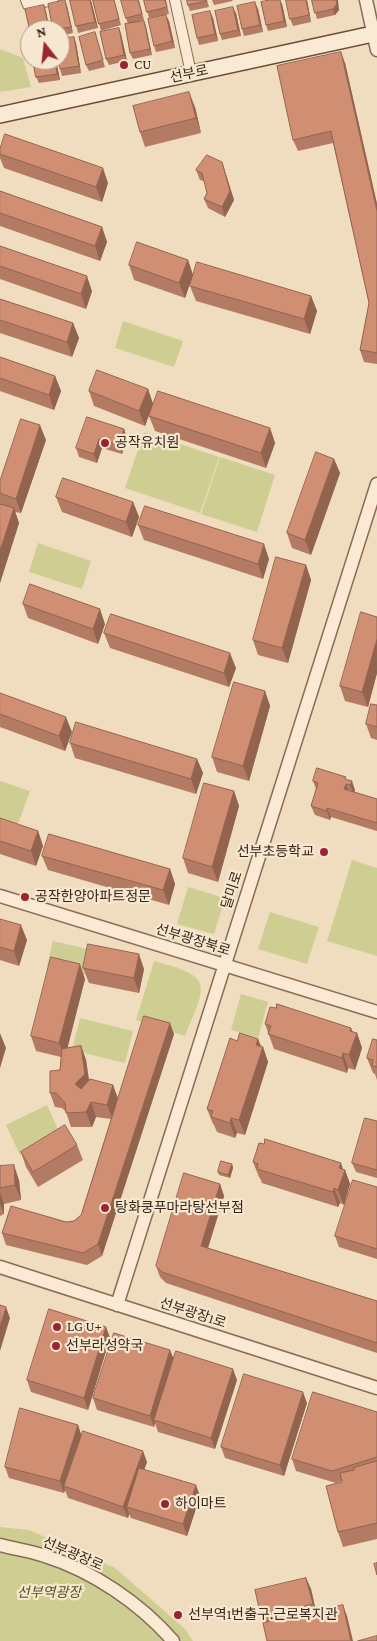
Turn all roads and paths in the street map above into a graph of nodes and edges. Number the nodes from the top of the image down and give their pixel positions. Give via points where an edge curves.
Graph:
1 (53, 0) edge
2 (175, 0) edge
3 (366, 0) edge
4 (27, 3) edge
5 (375, 33) edge
6 (377, 50) edge
7 (192, 73) junction
8 (0, 115) edge
9 (377, 484) edge
10 (0, 896) edge
11 (224, 965) junction
12 (377, 1012) edge
13 (0, 1268) edge
14 (116, 1305) junction
15 (377, 1388) edge
16 (0, 1541) edge
17 (0, 1545) edge
18 (46, 1556) junction
19 (173, 1641) edge

1 - 4 street
2 - 7 street
3 - 5 street
5 - 6 street
5 - 7 main road, 선부로
7 - 8 main road, 선부로
9 - 11 street, 달미로
10 - 11 street, 선부광장북로
11 - 12 street, 선부광장북로
11 - 14 street, 달미로
13 - 14 street, 선부광장1로
14 - 15 street, 선부광장1로
16 - 18 street
17 - 18 street, 선부광장로
18 - 19 street, 선부광장로 via 96,1578 146,1613

